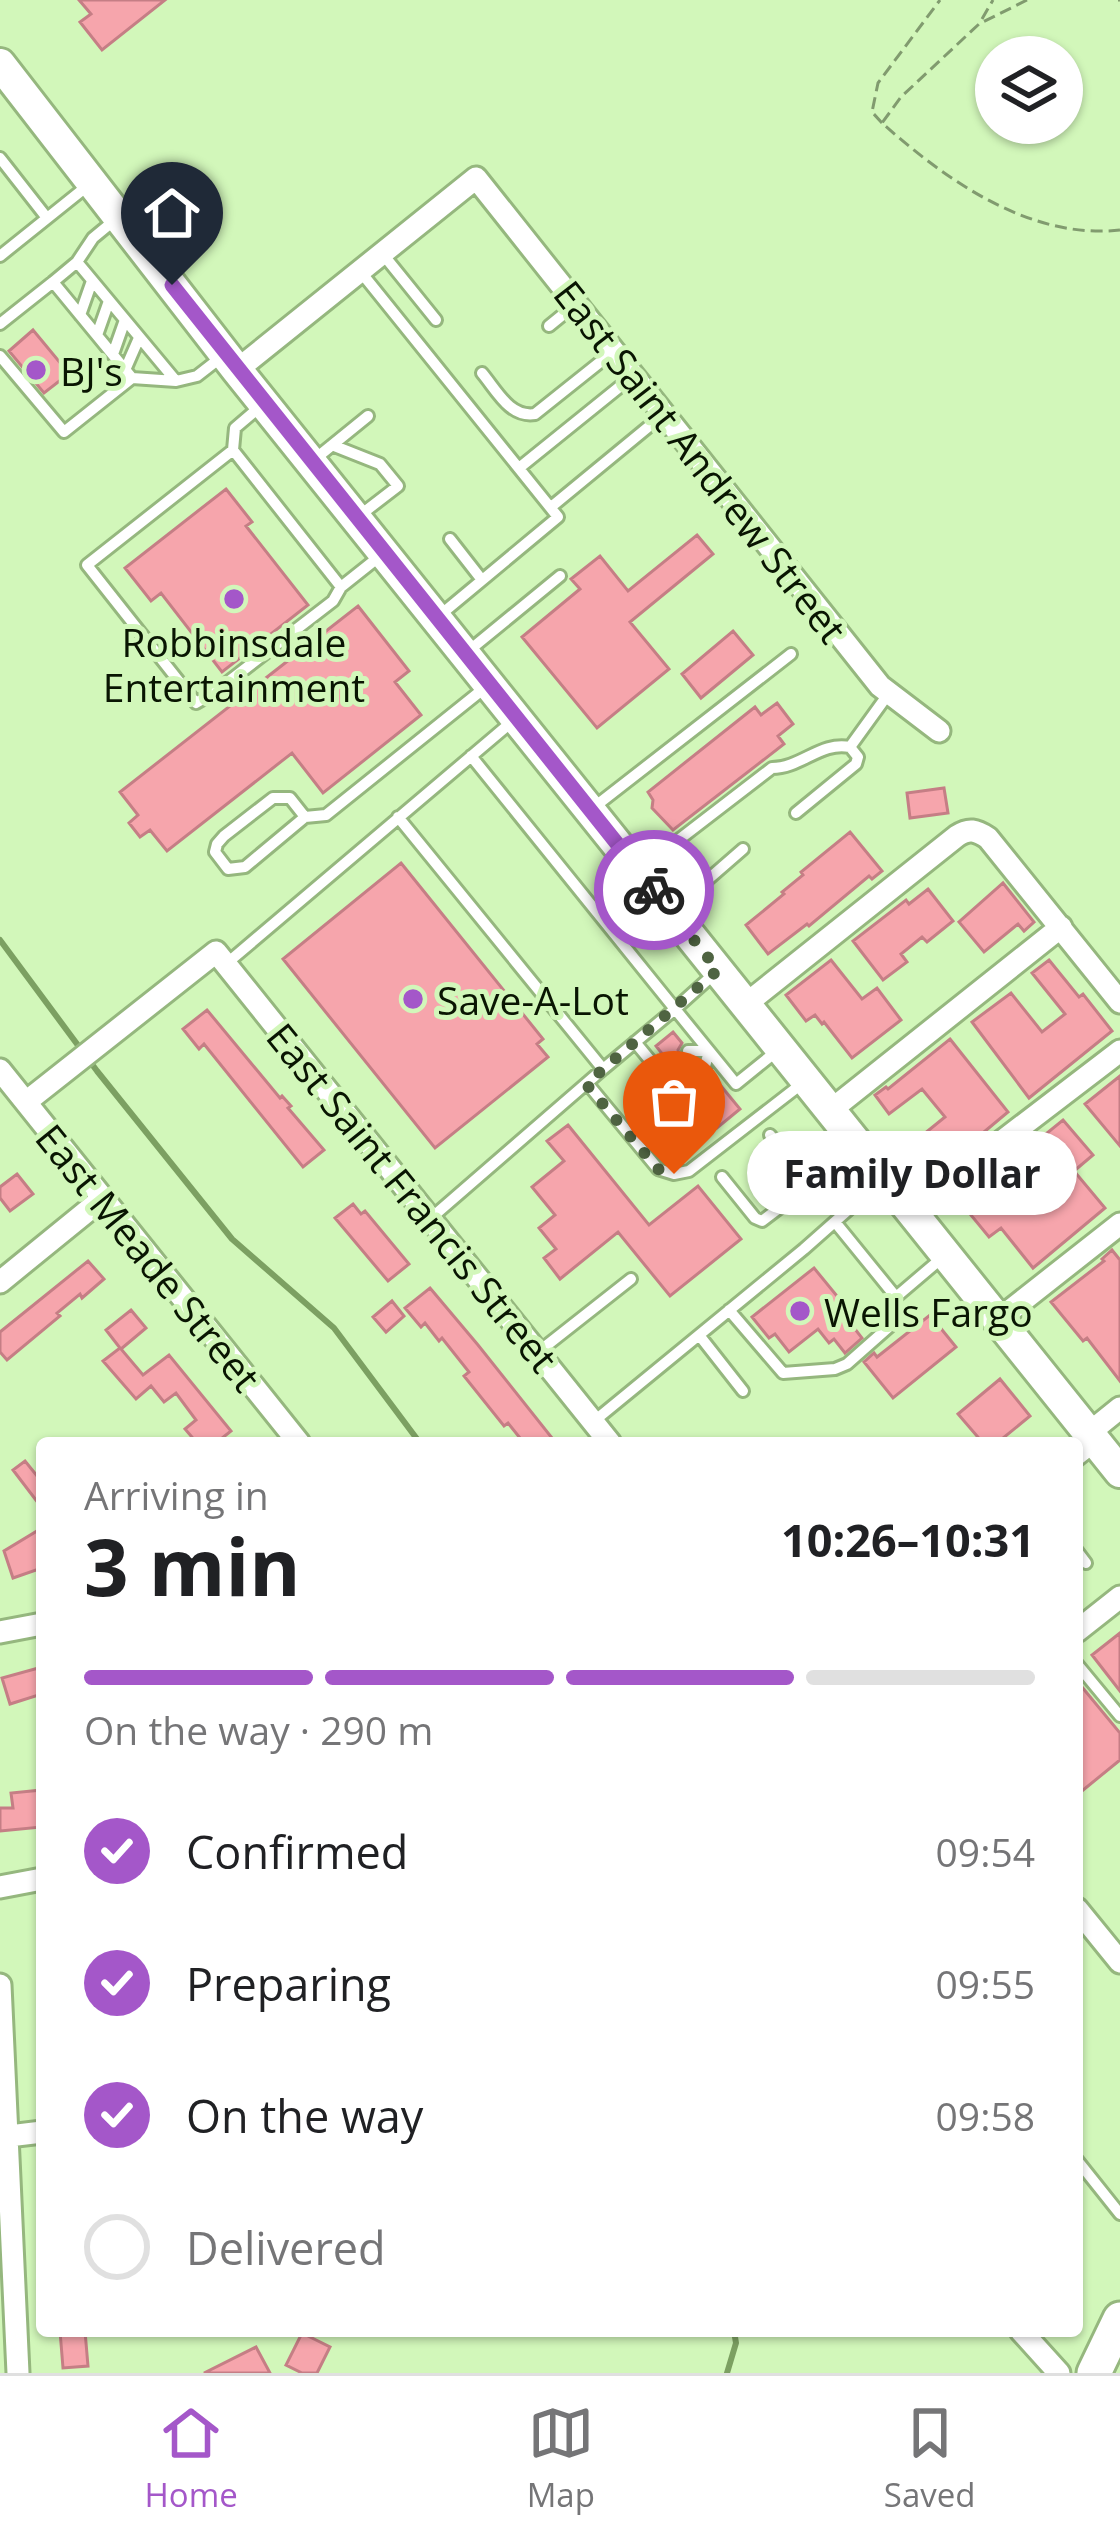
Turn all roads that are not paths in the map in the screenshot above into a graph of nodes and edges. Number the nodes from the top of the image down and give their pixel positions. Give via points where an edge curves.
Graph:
1 (0, 64) edge
2 (0, 158) edge
3 (92, 183) junction
4 (118, 217) junction
5 (47, 218) junction
6 (382, 253) junction
7 (0, 256) edge
8 (77, 262) junction
9 (360, 271) junction
10 (92, 281) junction
11 (53, 282) junction
12 (65, 297) junction
13 (109, 301) junction
14 (576, 304) junction
15 (80, 315) junction
16 (125, 320) junction
17 (436, 320) dead end
18 (0, 324) edge
19 (548, 326) dead end
20 (97, 335) junction
21 (140, 338) junction
22 (614, 351) junction
23 (113, 354) junction
24 (0, 356) edge
25 (231, 362) junction
26 (129, 374) junction
27 (482, 374) dead end
28 (634, 376) junction
29 (176, 381) junction
30 (264, 403) junction
31 (664, 414) junction
32 (368, 416) dead end
33 (233, 450) junction
34 (322, 453) junction
35 (519, 468) junction
36 (551, 507) junction
37 (356, 518) junction
38 (450, 539) dead end
39 (385, 553) junction
40 (560, 576) dead end
41 (482, 580) junction
42 (341, 587) junction
43 (436, 618) junction
44 (465, 654) junction
45 (790, 654) dead end
46 (489, 684) junction
47 (889, 693) junction
48 (517, 718) junction
49 (939, 731) dead end
50 (850, 747) junction
51 (471, 756) junction
52 (590, 811) junction
53 (796, 814) dead end
54 (305, 817) junction
55 (398, 817) junction
56 (742, 849) dead end
57 (639, 871) junction
58 (671, 911) junction
59 (1060, 927) junction
60 (221, 958) junction
61 (718, 970) junction
62 (1120, 1002) edge
63 (746, 1004) junction
64 (675, 1009) junction
65 (635, 1042) junction
66 (780, 1048) junction
67 (709, 1051) junction
68 (1120, 1051) edge
69 (688, 1052) dead end
70 (671, 1066) dead end
71 (603, 1069) junction
72 (0, 1070) edge
73 (704, 1070) dead end
74 (806, 1079) junction
75 (668, 1082) junction
76 (586, 1084) junction
77 (686, 1084) dead end
78 (26, 1102) junction
79 (831, 1110) junction
80 (770, 1135) dead end
81 (860, 1147) junction
82 (722, 1177) dead end
83 (885, 1178) junction
84 (811, 1186) junction
85 (102, 1199) junction
86 (911, 1211) junction
87 (430, 1219) junction
88 (835, 1222) junction
89 (1120, 1224) edge
90 (946, 1255) junction
91 (631, 1279) dead end
92 (0, 1282) edge
93 (896, 1297) junction
94 (729, 1310) junction
95 (998, 1320) junction
96 (699, 1335) junction
97 (537, 1352) junction
98 (743, 1390) dead end
99 (1120, 1408) edge
100 (593, 1422) junction
101 (293, 1437) edge
102 (605, 1437) edge
103 (1082, 1437) edge
104 (1088, 1446) edge
105 (1120, 1472) edge
106 (1083, 1559) edge
107 (1086, 1563) dead end
108 (1120, 1597) edge
109 (36, 1625) edge
110 (1083, 1626) edge
111 (0, 1632) edge
112 (1083, 1671) edge
113 (1120, 1716) edge
114 (36, 1880) edge
115 (0, 1887) edge
116 (1083, 1916) edge
117 (1120, 1962) edge
118 (0, 1984) edge
119 (36, 2133) edge
120 (4, 2137) edge
121 (1083, 2168) edge
122 (1120, 2214) edge
123 (1120, 2319) edge
124 (1026, 2337) edge
125 (18, 2373) edge
126 (1059, 2373) edge
127 (1094, 2373) edge

1 - 3 main road
2 - 5 lane
3 - 4 main road
3 - 5 lane
4 - 8 lane
4 - 25 main road
5 - 7 lane
6 - 9 street
6 - 14 street, East Saint Andrew Street via 476,178
6 - 17 lane
8 - 10 lane
8 - 11 lane
8 - 12 lane
9 - 25 street
9 - 35 lane
10 - 13 lane
10 - 15 lane
11 - 12 lane
11 - 18 lane
12 - 15 lane
13 - 16 lane
13 - 20 lane
14 - 19 lane
14 - 22 street, East Saint Andrew Street
15 - 20 lane
16 - 21 lane
16 - 23 lane
20 - 23 lane
21 - 26 lane
21 - 29 lane
22 - 27 lane via 525,416
22 - 28 street, East Saint Andrew Street
23 - 26 lane
24 - 26 lane via 64,432
25 - 29 lane
25 - 30 main road
26 - 29 lane
28 - 31 street, East Saint Andrew Street
28 - 35 lane
30 - 33 lane via 235,428
30 - 34 main road
31 - 36 lane
31 - 47 street, East Saint Andrew Street
32 - 34 lane
33 - 42 lane
33 - 42 lane via 87,566 196,703
34 - 37 main road
34 - 37 lane via 380,464 398,486
35 - 36 lane
36 - 41 lane via 558,517
37 - 39 main road
38 - 41 lane
39 - 42 lane
39 - 43 main road
40 - 44 lane
41 - 43 lane
43 - 44 main road
44 - 46 main road
45 - 52 lane
46 - 48 main road
46 - 54 lane via 326,815
47 - 49 street, East Saint Andrew Street
47 - 50 lane
48 - 51 lane
48 - 52 main road
50 - 53 lane via 856,764
50 - 57 lane via 838,744 772,768
51 - 55 lane
51 - 64 lane
52 - 57 main road
54 - 54 lane via 290,798 274,799 215,852 228,868 244,867
55 - 60 lane
55 - 71 lane
56 - 58 lane
57 - 58 main road
58 - 61 main road
59 - 62 street
59 - 63 street via 988,838 965,831
59 - 79 street
60 - 78 street
60 - 87 street, East Saint Francis Street
61 - 63 main road
61 - 64 lane
63 - 66 main road
64 - 65 lane
64 - 67 lane
65 - 71 lane
65 - 75 lane
66 - 67 lane via 736,1084
66 - 74 main road
67 - 69 lane
67 - 73 lane
68 - 86 street
70 - 75 lane
71 - 76 lane
72 - 78 street, East Meade Street
74 - 76 lane via 689,1171 674,1174 658,1169
74 - 79 main road
75 - 77 lane
76 - 87 lane
78 - 85 street, East Meade Street
79 - 81 main road
80 - 84 lane
81 - 83 main road
81 - 84 lane
82 - 84 lane via 762,1221
83 - 86 main road
83 - 88 lane
85 - 92 street
85 - 101 street, East Meade Street
86 - 90 main road
87 - 97 street, East Saint Francis Street
88 - 93 lane
88 - 94 lane
89 - 95 street
90 - 93 lane
90 - 95 main road
91 - 97 lane
93 - 94 lane via 890,1326 847,1364 788,1374
94 - 96 lane
95 - 103 main road
96 - 98 lane
96 - 100 lane
97 - 100 street, East Saint Francis Street
99 - 104 street
100 - 102 street, East Saint Francis Street
104 - 105 main road
106 - 107 lane
108 - 110 street
109 - 111 street
112 - 113 lane
114 - 115 street
116 - 117 street
118 - 120 street
119 - 120 street
120 - 125 street
121 - 122 lane
123 - 127 main road
124 - 126 street

